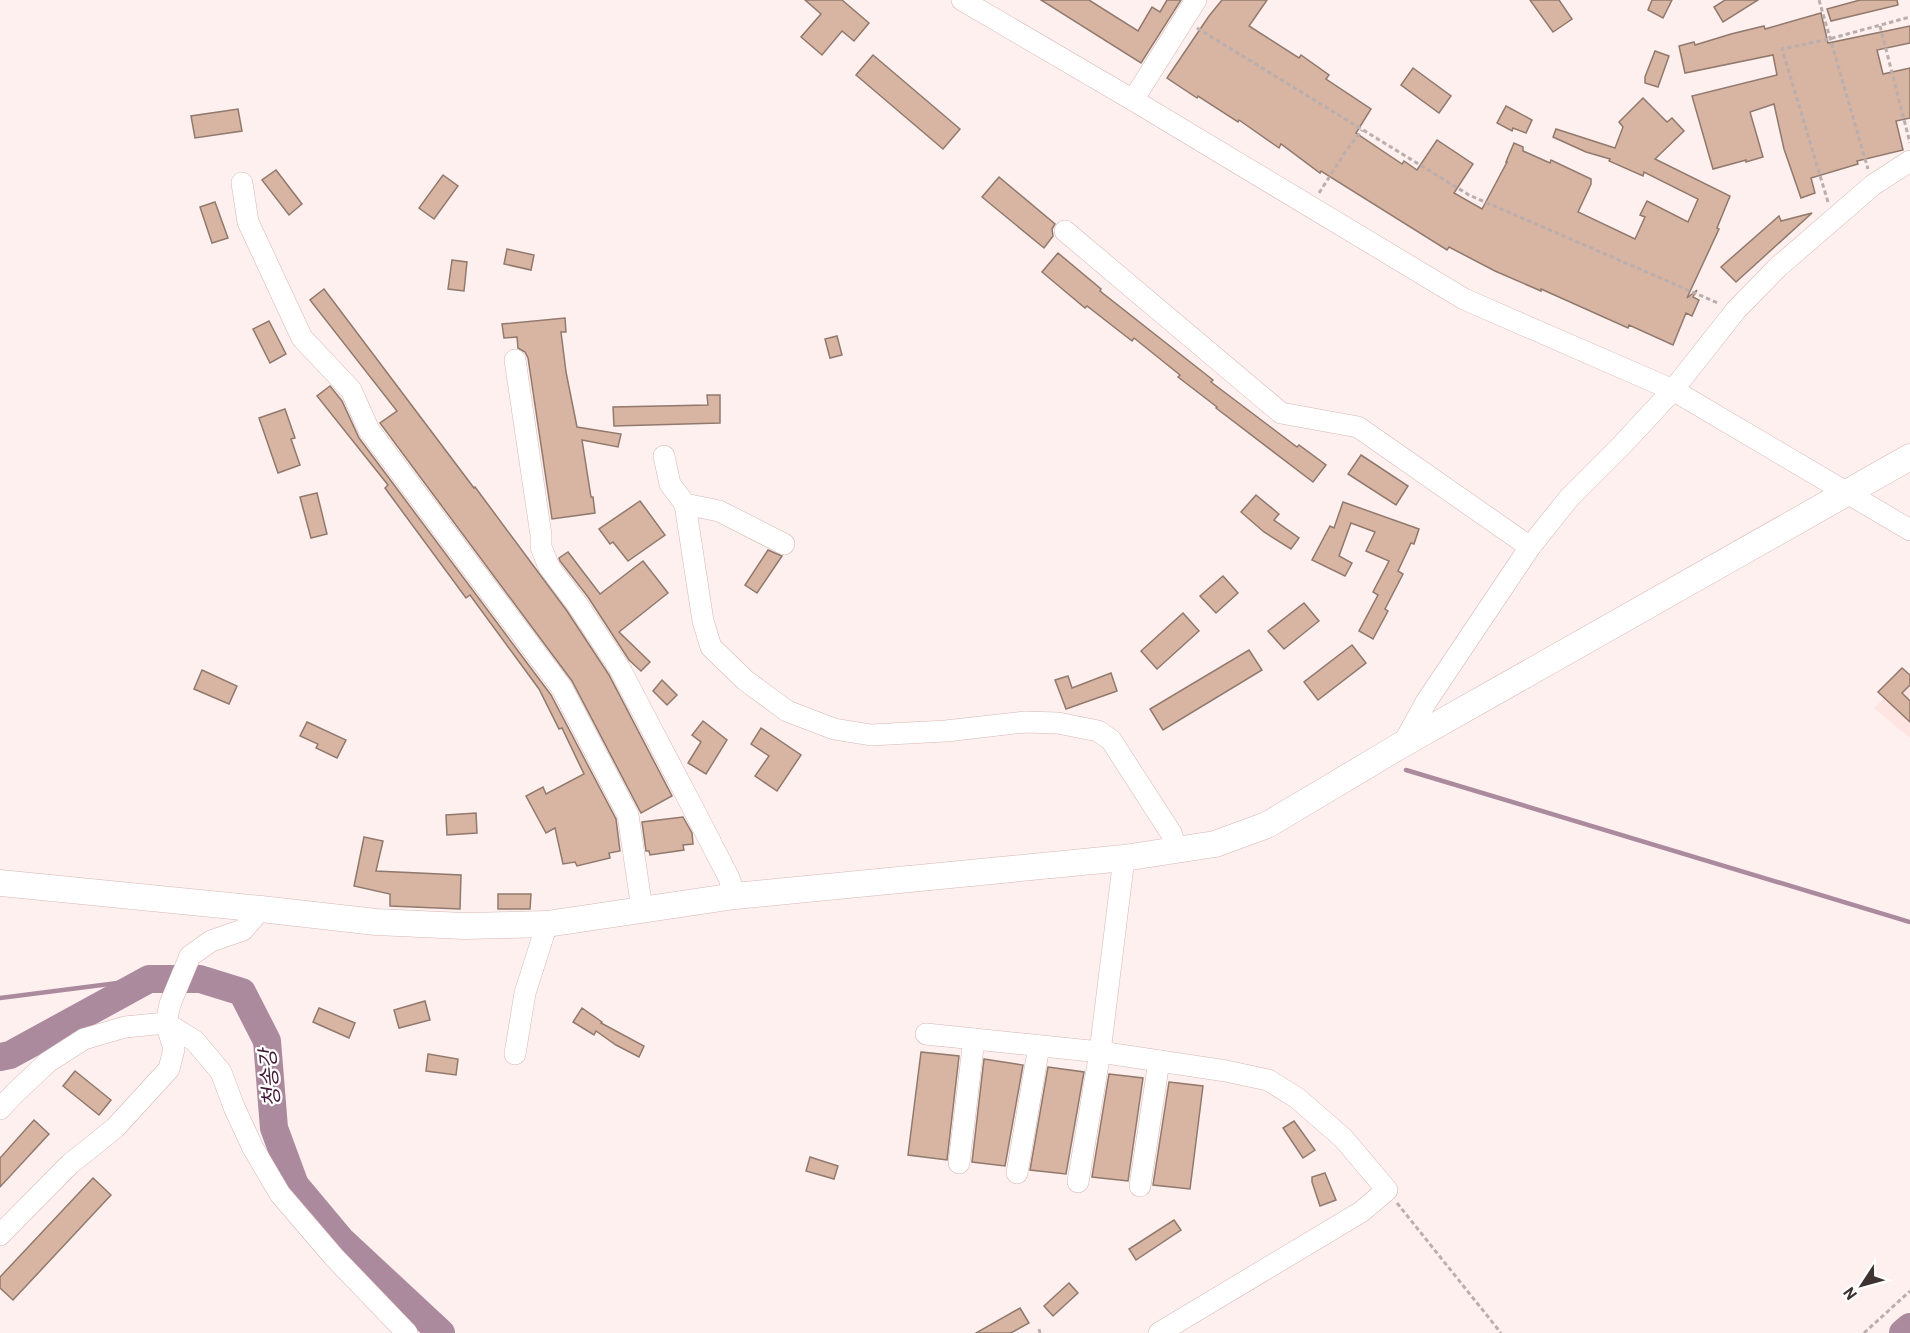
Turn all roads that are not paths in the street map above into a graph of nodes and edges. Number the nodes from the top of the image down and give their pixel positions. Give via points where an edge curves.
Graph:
1 (962, 0) edge
2 (1196, 0) edge
3 (1132, 100) junction
4 (1910, 161) edge
5 (242, 183) dead end
6 (1065, 231) dead end
7 (515, 360) dead end
8 (1672, 390) junction
9 (664, 456) dead end
10 (1910, 457) edge
11 (1848, 492) junction
12 (685, 504) junction
13 (1910, 530) edge
14 (784, 544) dead end
15 (1530, 547) junction
16 (1403, 744) junction
17 (1177, 850) junction
18 (1124, 858) junction
19 (0, 883) edge
20 (735, 896) junction
21 (261, 909) junction
22 (642, 909) junction
23 (547, 924) junction
24 (166, 1023) junction
25 (926, 1034) dead end
26 (974, 1039) junction
27 (1040, 1046) junction
28 (1100, 1052) junction
29 (515, 1054) dead end
30 (1159, 1061) junction
31 (0, 1109) edge
32 (959, 1164) dead end
33 (1017, 1173) dead end
34 (1078, 1182) dead end
35 (1140, 1186) dead end
36 (0, 1235) edge
37 (407, 1333) edge
38 (1160, 1333) edge

1 - 3 street
2 - 3 street
3 - 8 street via 1464,299
4 - 8 street via 1872,185 1778,267 1736,310
5 - 22 street via 248,222 302,338 351,390 369,430 562,688 628,815
6 - 15 street via 1281,413 1358,427
7 - 20 street via 541,547 549,567 620,669
8 - 11 street
8 - 15 street via 1569,498
9 - 12 street via 670,484
10 - 11 main road
11 - 13 street
11 - 16 main road
12 - 14 street via 719,511
12 - 17 street via 703,621 711,647 745,680 787,711 834,729 871,735 1025,722 1058,723 1098,731 1111,740 1171,832
15 - 16 street via 1426,702
16 - 17 main road via 1267,825 1215,844
17 - 18 main road
18 - 20 main road
18 - 28 street
19 - 21 main road
20 - 22 main road
21 - 23 main road via 376,922
21 - 24 street via 243,930 211,941 190,956
22 - 23 main road
23 - 29 street via 525,993
24 - 31 street via 125,1027 84,1039 48,1062
24 - 36 street via 174,1049 169,1069 115,1128 70,1164
24 - 37 street via 195,1041 221,1072 253,1148 280,1194
25 - 26 street
26 - 27 street
26 - 32 street
27 - 28 street
27 - 33 street
28 - 30 street
28 - 34 street
30 - 35 street
30 - 38 street via 1268,1080 1297,1098 1343,1138 1387,1190 1361,1212

